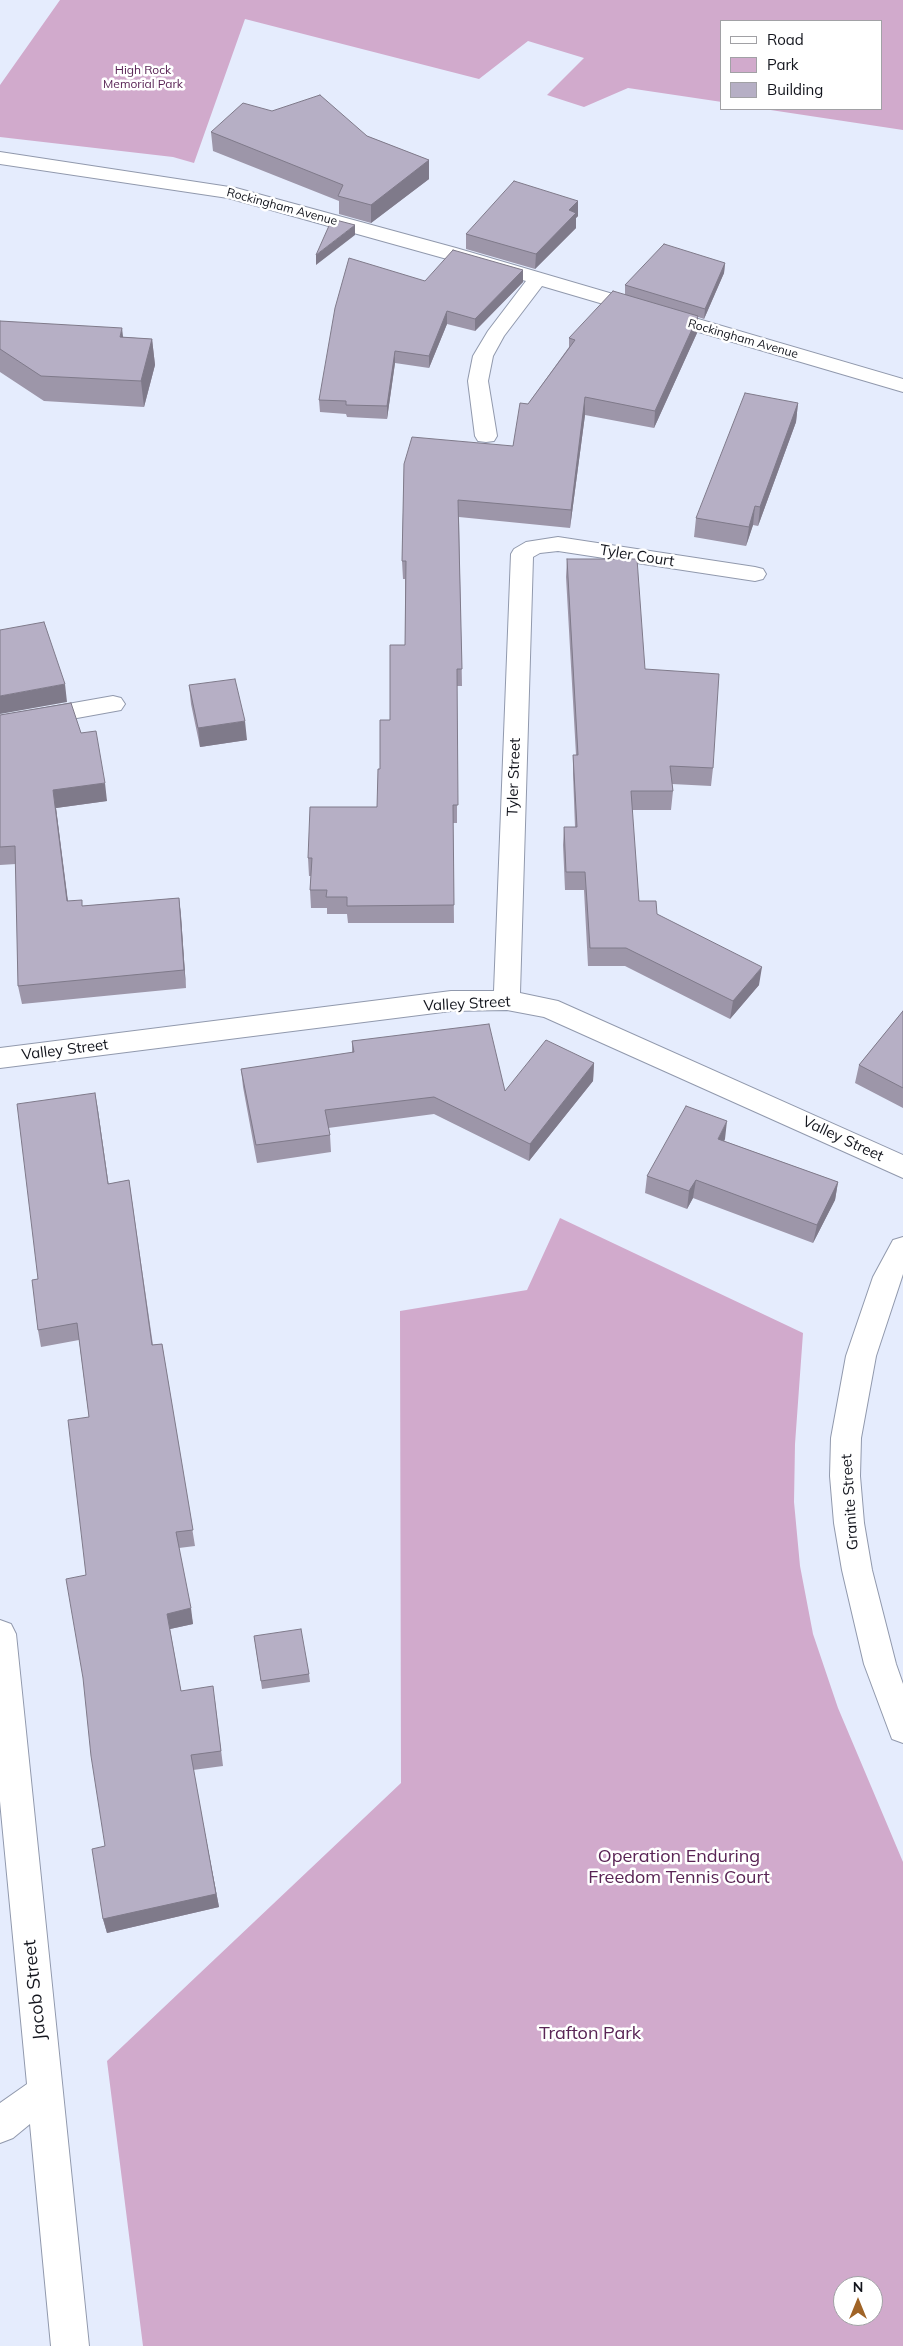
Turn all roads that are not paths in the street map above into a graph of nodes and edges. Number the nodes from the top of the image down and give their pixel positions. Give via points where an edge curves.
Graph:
1 (0, 158) edge
2 (538, 278) junction
3 (903, 386) edge
4 (486, 436) dead end
5 (522, 554) joint
6 (755, 574) dead end
7 (113, 704) dead end
8 (0, 724) edge
9 (507, 1000) junction
10 (0, 1058) edge
11 (903, 1167) edge
12 (903, 1248) edge
13 (0, 1634) edge
14 (903, 1728) edge
15 (45, 2092) junction
16 (0, 2125) edge
17 (70, 2346) edge

1 - 2 street, Rockingham Avenue via 229,192
2 - 3 street, Rockingham Avenue
2 - 4 street via 483,356 478,381
5 - 6 street, Tyler Court via 534,547 558,544
5 - 9 street, Tyler Street
7 - 8 street
9 - 10 street, Valley Street via 451,1002
9 - 11 street, Valley Street via 549,1008
12 - 14 street, Granite Street via 887,1277 861,1356 846,1438 845,1476 857,1570 880,1664
13 - 15 street, Jacob Street
15 - 16 street
15 - 17 street, Jacob Street

